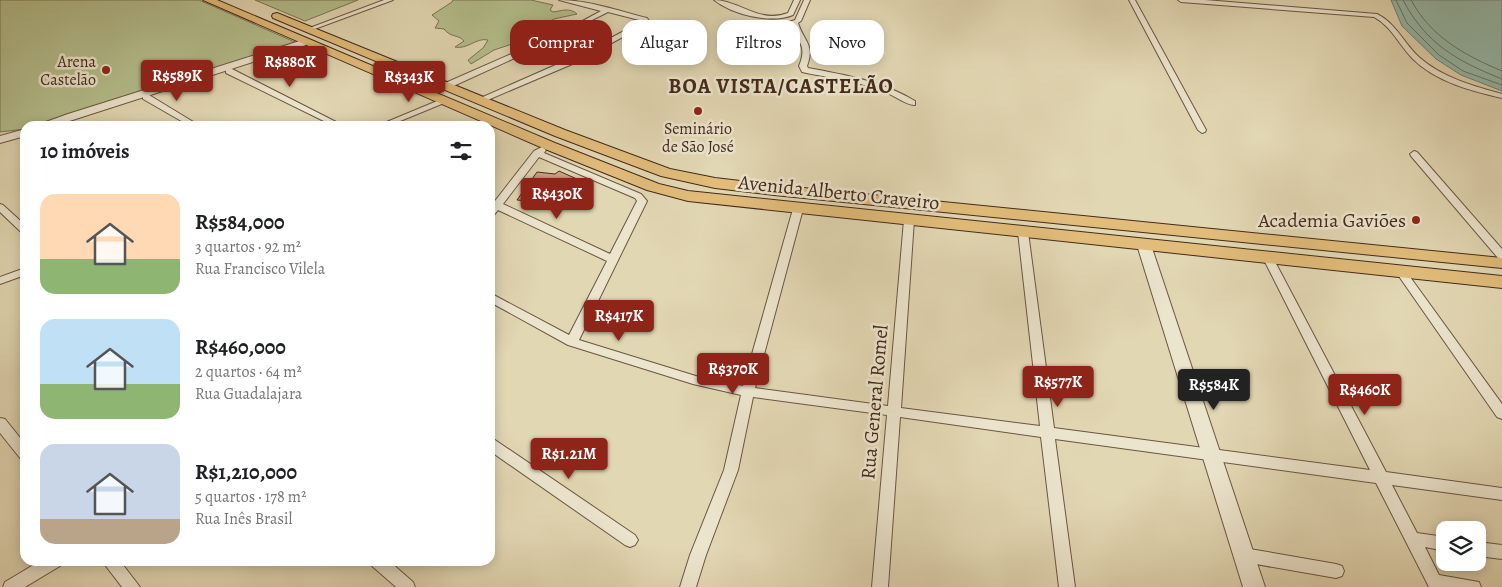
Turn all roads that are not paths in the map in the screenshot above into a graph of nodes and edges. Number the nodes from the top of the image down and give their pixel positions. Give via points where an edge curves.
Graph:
1 (208, 0) edge
2 (239, 0) edge
3 (390, 0) edge
4 (562, 0) edge
5 (717, 0) edge
6 (797, 0) edge
7 (807, 0) edge
8 (1132, 0) edge
9 (1181, 0) edge
10 (608, 10) junction
11 (773, 17) junction
12 (587, 20) edge
13 (780, 20) edge
14 (797, 20) edge
15 (310, 29) junction
16 (800, 36) edge
17 (612, 40) edge
18 (309, 43) junction
19 (510, 57) edge
20 (562, 65) edge
21 (229, 71) junction
22 (446, 86) junction
23 (1502, 96) edge
24 (146, 97) junction
25 (445, 100) junction
26 (480, 100) junction
27 (912, 103) dead end
28 (61, 121) edge
29 (69, 121) edge
30 (187, 121) edge
31 (330, 121) edge
32 (393, 121) edge
33 (487, 121) edge
34 (495, 125) edge
35 (1202, 130) dead end
36 (20, 134) edge
37 (569, 136) junction
38 (0, 140) edge
39 (544, 149) junction
40 (1414, 154) dead end
41 (495, 204) edge
42 (0, 207) edge
43 (495, 208) edge
44 (798, 209) junction
45 (910, 220) junction
46 (20, 225) edge
47 (1022, 232) junction
48 (1144, 245) junction
49 (1502, 256) edge
50 (1268, 258) junction
51 (614, 260) junction
52 (1502, 263) edge
53 (1401, 272) junction
54 (20, 273) edge
55 (0, 281) edge
56 (1502, 282) edge
57 (495, 301) edge
58 (572, 342) junction
59 (748, 392) junction
60 (893, 412) junction
61 (1502, 414) edge
62 (0, 423) edge
63 (1047, 433) junction
64 (495, 447) edge
65 (20, 448) edge
66 (1211, 455) junction
67 (1380, 478) junction
68 (1502, 494) edge
69 (1413, 539) junction
70 (630, 540) dead end
71 (1436, 543) edge
72 (1486, 550) edge
73 (1502, 552) edge
74 (1244, 555) junction
75 (46, 566) edge
76 (114, 566) edge
77 (384, 566) edge
78 (1336, 571) dead end
79 (1436, 584) edge
80 (11, 587) edge
81 (132, 587) edge
82 (407, 587) edge
83 (688, 587) edge
84 (880, 587) edge
85 (1067, 587) edge
86 (1254, 587) edge
87 (1473, 587) edge

1 - 18 main road, Avenida Alberto Craveiro
2 - 15 main road, Avenida Alberto Craveiro
3 - 15 street
4 - 10 street
5 - 11 street via 734,8
6 - 11 street via 789,16
7 - 14 street
8 - 35 street
9 - 23 street via 1376,15 1387,22 1418,60 1433,70
10 - 12 street
10 - 17 street via 647,20
11 - 13 street
15 - 22 main road, Avenida Alberto Craveiro
16 - 27 street via 807,44 805,70 863,81
18 - 21 street
18 - 25 main road, Avenida Alberto Craveiro
18 - 28 street
19 - 22 street
20 - 26 street
21 - 24 street
21 - 31 street
22 - 26 main road, Avenida Alberto Craveiro
24 - 29 street
24 - 30 street
25 - 32 street
25 - 33 main road, Avenida Alberto Craveiro
26 - 37 main road, Avenida Alberto Craveiro
34 - 39 main road, Avenida Alberto Craveiro
36 - 38 street
37 - 39 main road
37 - 52 main road, Avenida Alberto Craveiro via 666,173 715,183
39 - 41 street
39 - 44 main road, Avenida Alberto Craveiro via 671,192
39 - 51 street via 638,196 642,201
40 - 49 street
42 - 46 street
43 - 51 street
44 - 45 main road, Avenida Alberto Craveiro
44 - 59 street
45 - 47 main road, Avenida Alberto Craveiro
45 - 60 street, Rua General Romel
47 - 48 main road, Avenida Alberto Craveiro
47 - 63 street
48 - 50 main road, Avenida Alberto Craveiro
48 - 66 street
50 - 53 main road, Avenida Alberto Craveiro
50 - 67 street
51 - 58 street
53 - 56 main road, Avenida Alberto Craveiro
53 - 61 street
54 - 55 street
57 - 58 street
58 - 59 street via 698,381
59 - 60 street
59 - 83 street via 731,470
60 - 63 street
60 - 84 street, Rua General Romel
62 - 65 street
63 - 66 street
63 - 85 street
64 - 70 street
66 - 67 street
66 - 74 street
67 - 68 street
67 - 69 street
69 - 71 street
69 - 79 street
72 - 73 street
74 - 78 street
74 - 86 street
75 - 80 street
76 - 81 street
77 - 82 street
79 - 87 street

